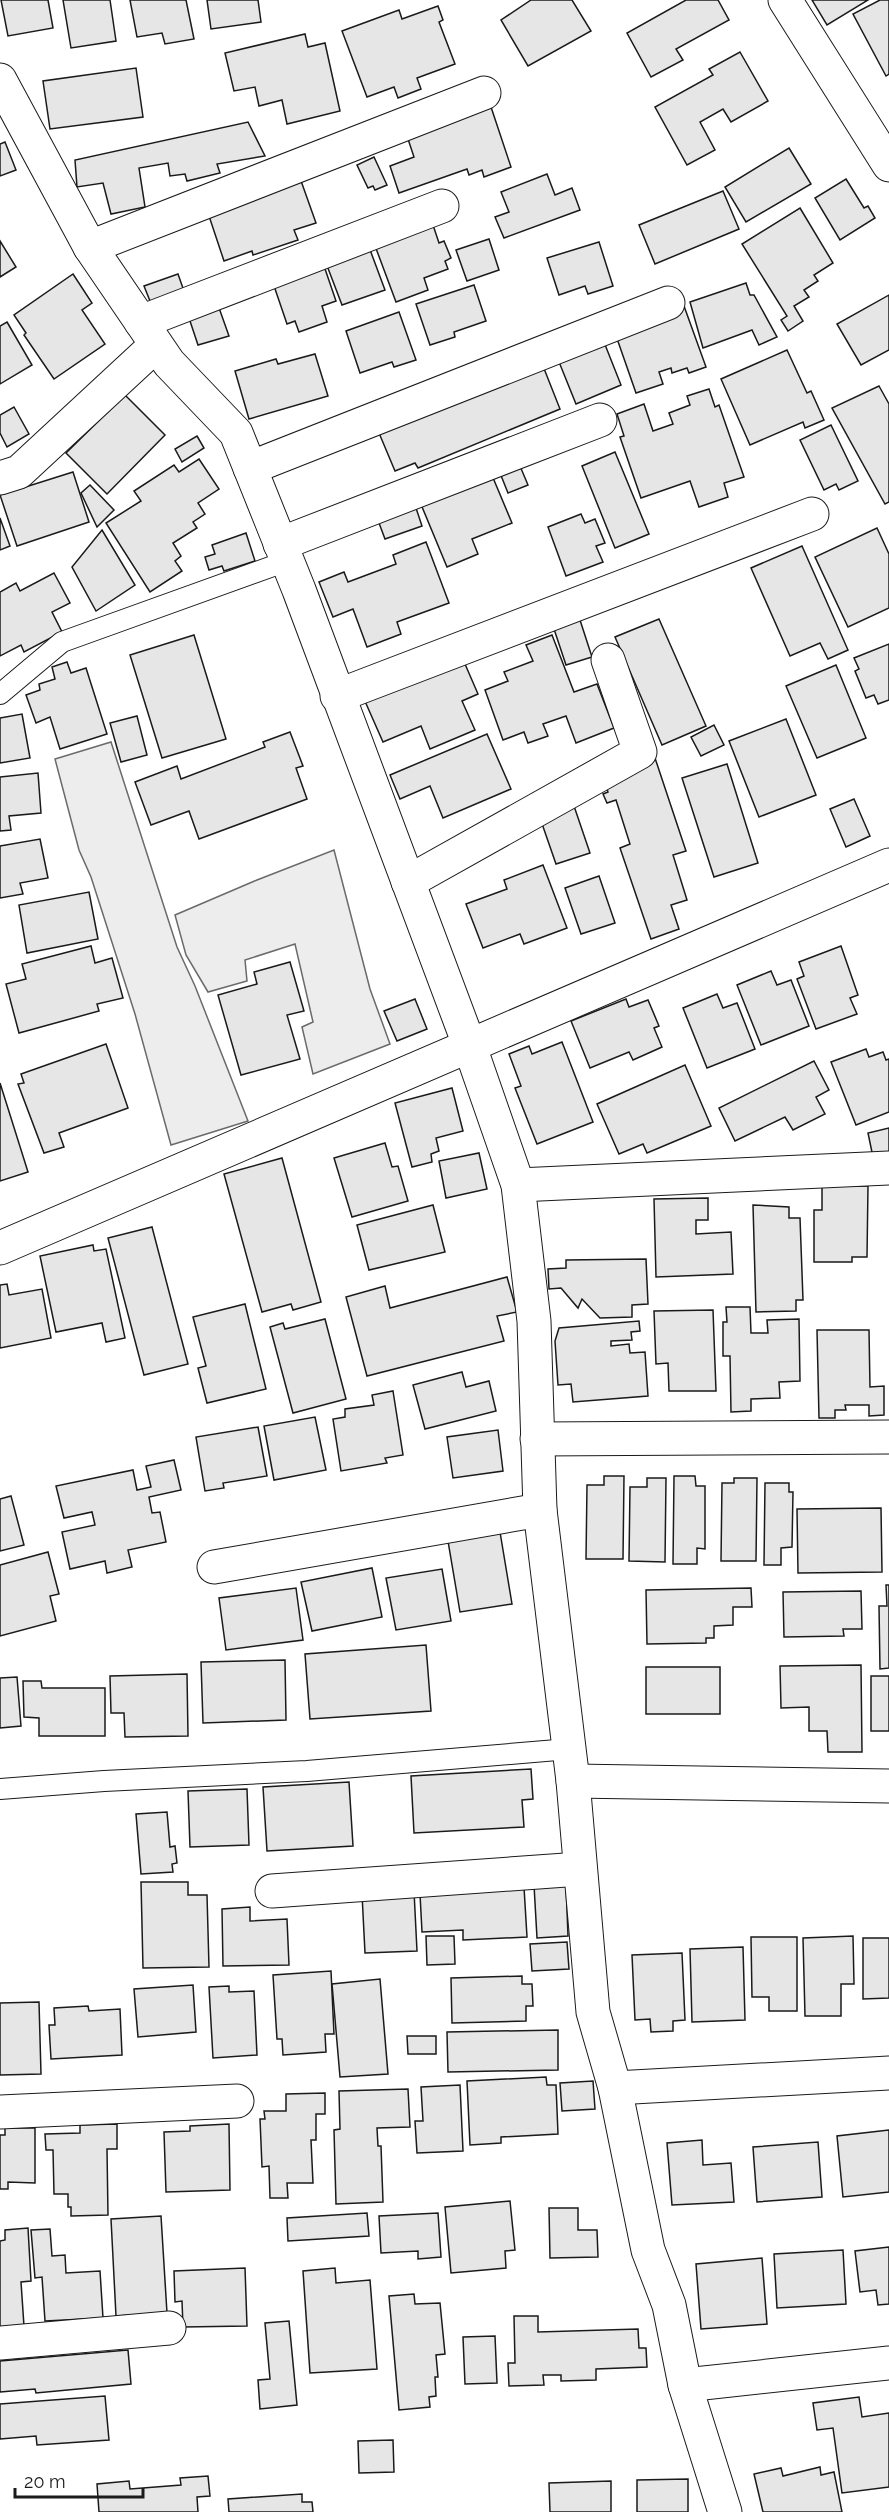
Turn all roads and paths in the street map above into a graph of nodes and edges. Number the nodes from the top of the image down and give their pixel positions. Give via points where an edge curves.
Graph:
1 (784, 0) edge
2 (484, 93) dead end
3 (5, 100) edge
4 (889, 165) edge
5 (442, 206) dead end
6 (90, 247) junction
7 (668, 303) dead end
8 (148, 333) junction
9 (600, 420) dead end
10 (250, 468) junction
11 (0, 478) edge
12 (812, 514) dead end
13 (284, 553) junction
14 (608, 660) dead end
15 (0, 694) edge
16 (337, 696) junction
17 (889, 865) edge
18 (408, 882) junction
19 (470, 1047) junction
20 (889, 1168) edge
21 (518, 1185) junction
22 (0, 1248) edge
23 (889, 1437) edge
24 (537, 1439) junction
25 (540, 1510) junction
26 (214, 1567) dead end
27 (569, 1749) junction
28 (573, 1781) junction
29 (889, 1786) edge
30 (0, 1789) edge
31 (580, 1869) junction
32 (272, 1891) dead end
33 (889, 2073) edge
34 (615, 2088) junction
35 (237, 2101) dead end
36 (0, 2112) edge
37 (169, 2328) dead end
38 (0, 2343) edge
39 (889, 2363) edge
40 (685, 2385) junction
41 (725, 2512) edge

1 - 4 street
2 - 6 street
3 - 6 street
5 - 8 street
6 - 8 street
7 - 10 street
8 - 10 street via 169,363 236,434
8 - 11 street via 19,472
9 - 13 street
10 - 13 street
12 - 16 street
13 - 15 lane via 62,642
13 - 16 street
14 - 18 street via 640,752
16 - 18 street
17 - 19 street
18 - 19 street
19 - 21 street
19 - 22 street
20 - 21 street
21 - 24 street via 534,1320
23 - 24 street
24 - 25 street
25 - 26 street
25 - 27 street
27 - 28 street
27 - 30 lane via 307,1771
28 - 29 street
28 - 31 street
31 - 32 street
31 - 34 street via 593,2012
33 - 34 street
34 - 40 street via 648,2250 669,2305
35 - 36 street
37 - 38 street
39 - 40 street
40 - 41 street

